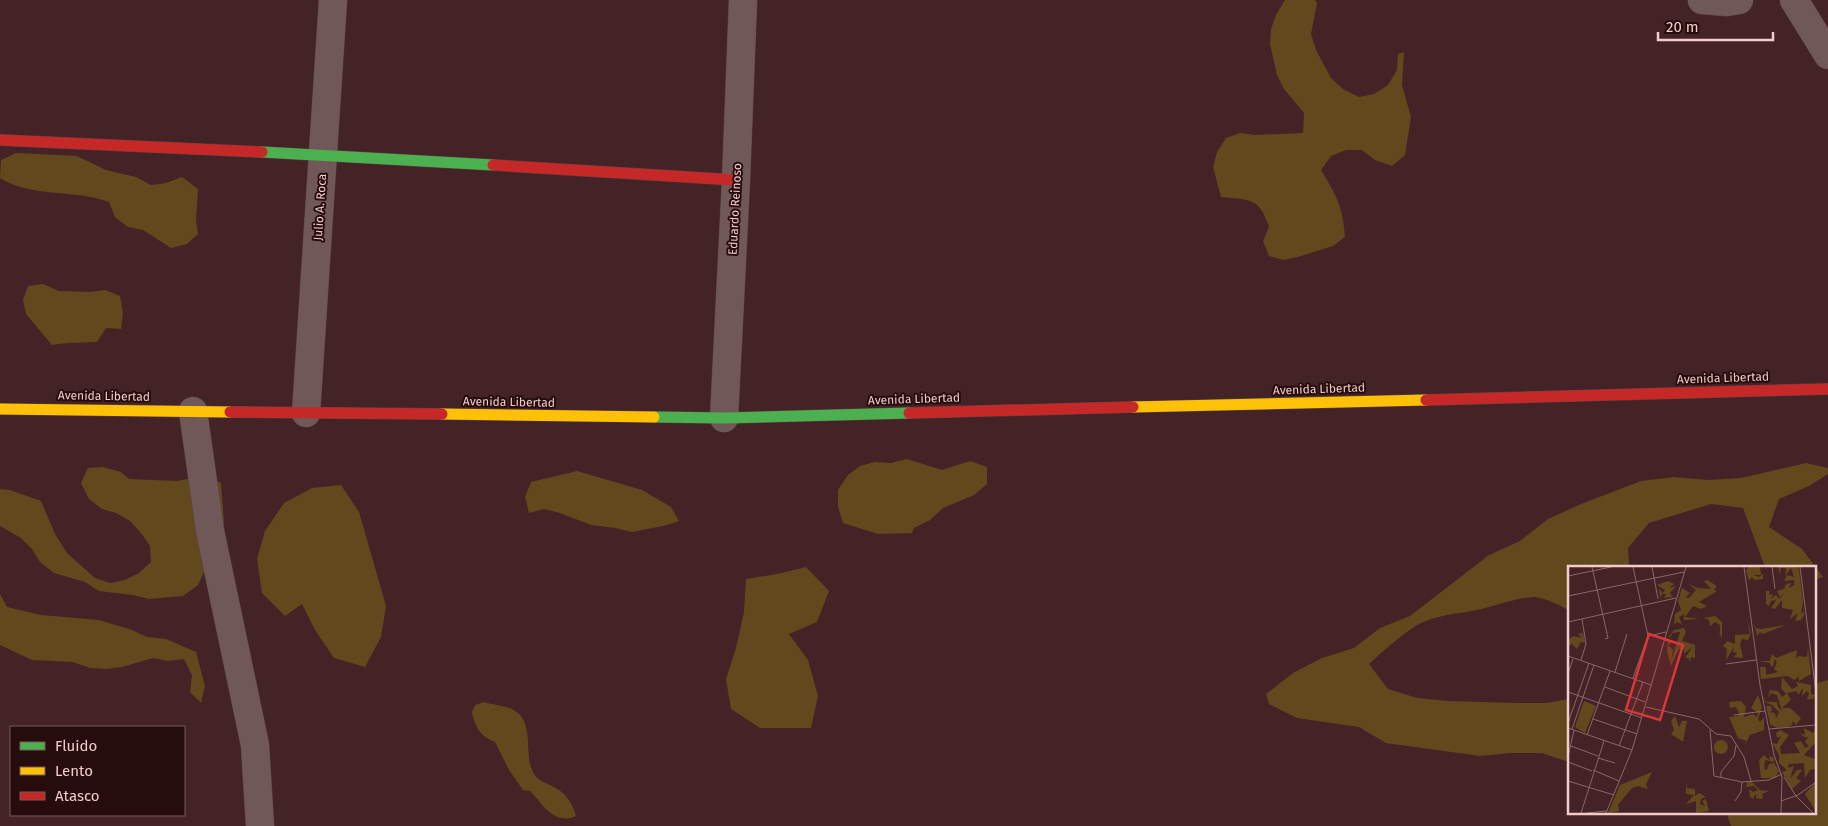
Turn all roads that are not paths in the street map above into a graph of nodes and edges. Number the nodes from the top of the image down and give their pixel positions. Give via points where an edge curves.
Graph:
1 (333, 0) edge
2 (743, 0) edge
3 (1702, 0) edge
4 (1739, 0) edge
5 (1794, 0) edge
6 (1828, 55) edge
7 (0, 140) edge
8 (323, 155) junction
9 (736, 180) junction
10 (1828, 389) edge
11 (0, 409) edge
12 (193, 411) junction
13 (306, 413) junction
14 (724, 418) junction
15 (260, 826) edge

1 - 8 street, Julio A. Roca
2 - 9 street, Eduardo Reinoso
3 - 4 street
5 - 6 street
7 - 8 main road
8 - 9 main road
8 - 13 street, Julio A. Roca
9 - 14 street, Eduardo Reinoso
10 - 14 main road, Avenida Libertad
11 - 12 main road, Avenida Libertad
12 - 13 main road, Avenida Libertad
12 - 15 street via 210,531 255,745
13 - 14 main road, Avenida Libertad

